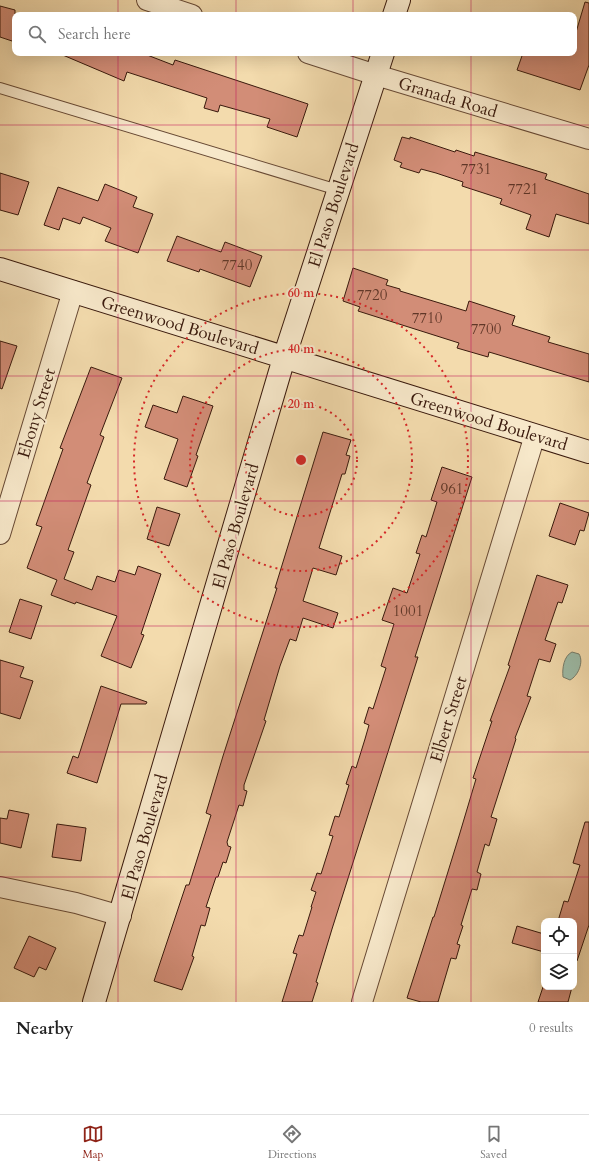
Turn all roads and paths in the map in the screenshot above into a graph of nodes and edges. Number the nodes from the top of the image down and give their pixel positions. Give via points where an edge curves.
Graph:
1 (147, 0) edge
2 (399, 0) edge
3 (183, 12) edge
4 (395, 12) edge
5 (317, 56) edge
6 (381, 56) edge
7 (376, 75) junction
8 (0, 88) edge
9 (589, 139) edge
10 (338, 190) junction
11 (0, 269) edge
12 (73, 291) junction
13 (284, 358) junction
14 (534, 435) junction
15 (589, 452) edge
16 (0, 534) edge
17 (0, 887) edge
18 (120, 916) junction
19 (94, 1002) edge
20 (362, 1002) edge

1 - 3 street
2 - 4 street
5 - 7 street, Granada Road
6 - 7 street, El Paso Boulevard
7 - 9 street, Granada Road
7 - 10 street, El Paso Boulevard
8 - 10 lane
10 - 13 street, El Paso Boulevard
11 - 12 street, Greenwood Boulevard
12 - 13 street, Greenwood Boulevard
12 - 16 street, Ebony Street
13 - 14 street, Greenwood Boulevard
13 - 18 street, El Paso Boulevard
14 - 15 street, Greenwood Boulevard
14 - 20 street, Elbert Street
17 - 18 street via 76,903
18 - 19 street, El Paso Boulevard

